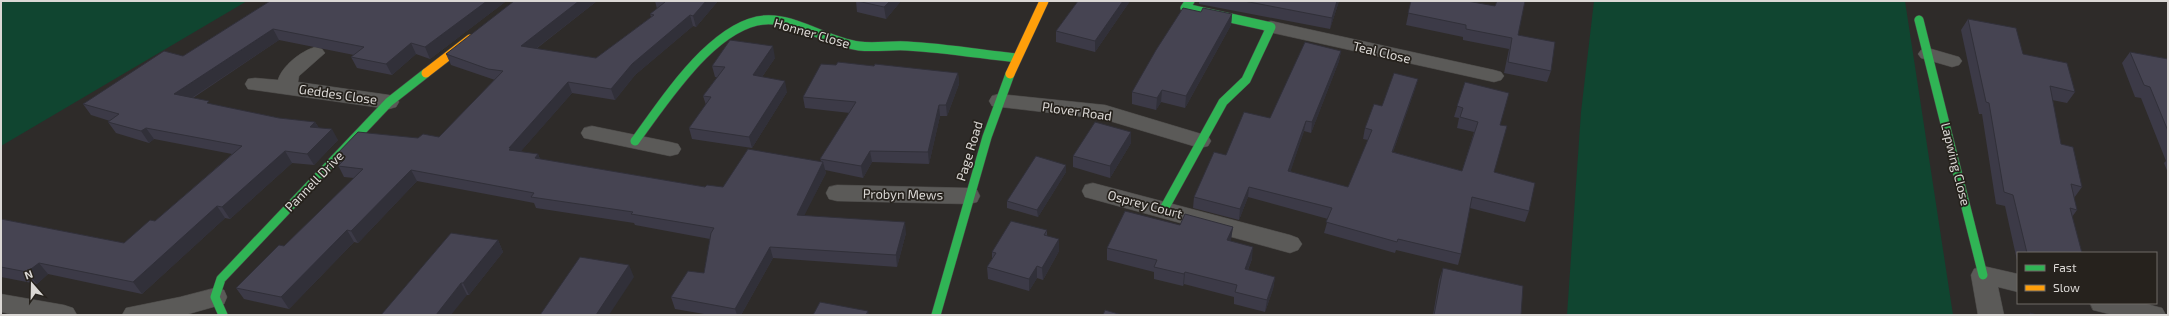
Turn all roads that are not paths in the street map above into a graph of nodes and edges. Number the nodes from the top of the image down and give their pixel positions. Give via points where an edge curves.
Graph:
1 (1044, 1) edge
2 (1190, 1) edge
3 (1919, 20) dead end
4 (1271, 27) junction
5 (475, 35) edge
6 (315, 53) dead end
7 (1928, 54) junction
8 (1016, 58) junction
9 (1952, 61) dead end
10 (1494, 76) dead end
11 (254, 84) dead end
12 (286, 86) junction
13 (999, 101) junction
14 (390, 102) junction
15 (592, 133) dead end
16 (1200, 141) junction
17 (635, 142) junction
18 (670, 149) dead end
19 (1093, 191) dead end
20 (837, 193) dead end
21 (969, 196) junction
22 (1164, 209) junction
23 (1290, 244) dead end
24 (1983, 275) junction
25 (2017, 283) edge
26 (1, 303) edge
27 (2106, 304) edge
28 (219, 306) edge
29 (64, 315) edge
30 (135, 315) edge
31 (936, 315) edge
32 (1990, 315) edge
33 (2153, 315) edge

1 - 8 street, Page Road
2 - 4 street via 1185,8
3 - 7 street, Lapwing Close
4 - 10 street, Teal Close
4 - 16 street via 1246,80 1223,102
5 - 14 street, Pannell Drive
6 - 12 street, Geddes Close via 290,73
7 - 9 street
7 - 24 street, Lapwing Close
8 - 13 street, Page Road
8 - 17 street, Honner Close via 906,46 858,46 774,20 760,20 745,24 716,44 690,72
11 - 12 street, Geddes Close
12 - 14 street, Geddes Close
13 - 16 street, Plover Road via 1105,112
13 - 21 street, Page Road
14 - 28 street, Pannell Drive via 221,279
15 - 17 street
16 - 22 street
17 - 18 street
19 - 22 street, Osprey Court
20 - 21 street, Probyn Mews
21 - 31 street, Page Road
22 - 23 street, Osprey Court
24 - 25 street
24 - 32 street
26 - 29 street
27 - 33 street
28 - 30 street, Pannell Drive via 180,307

